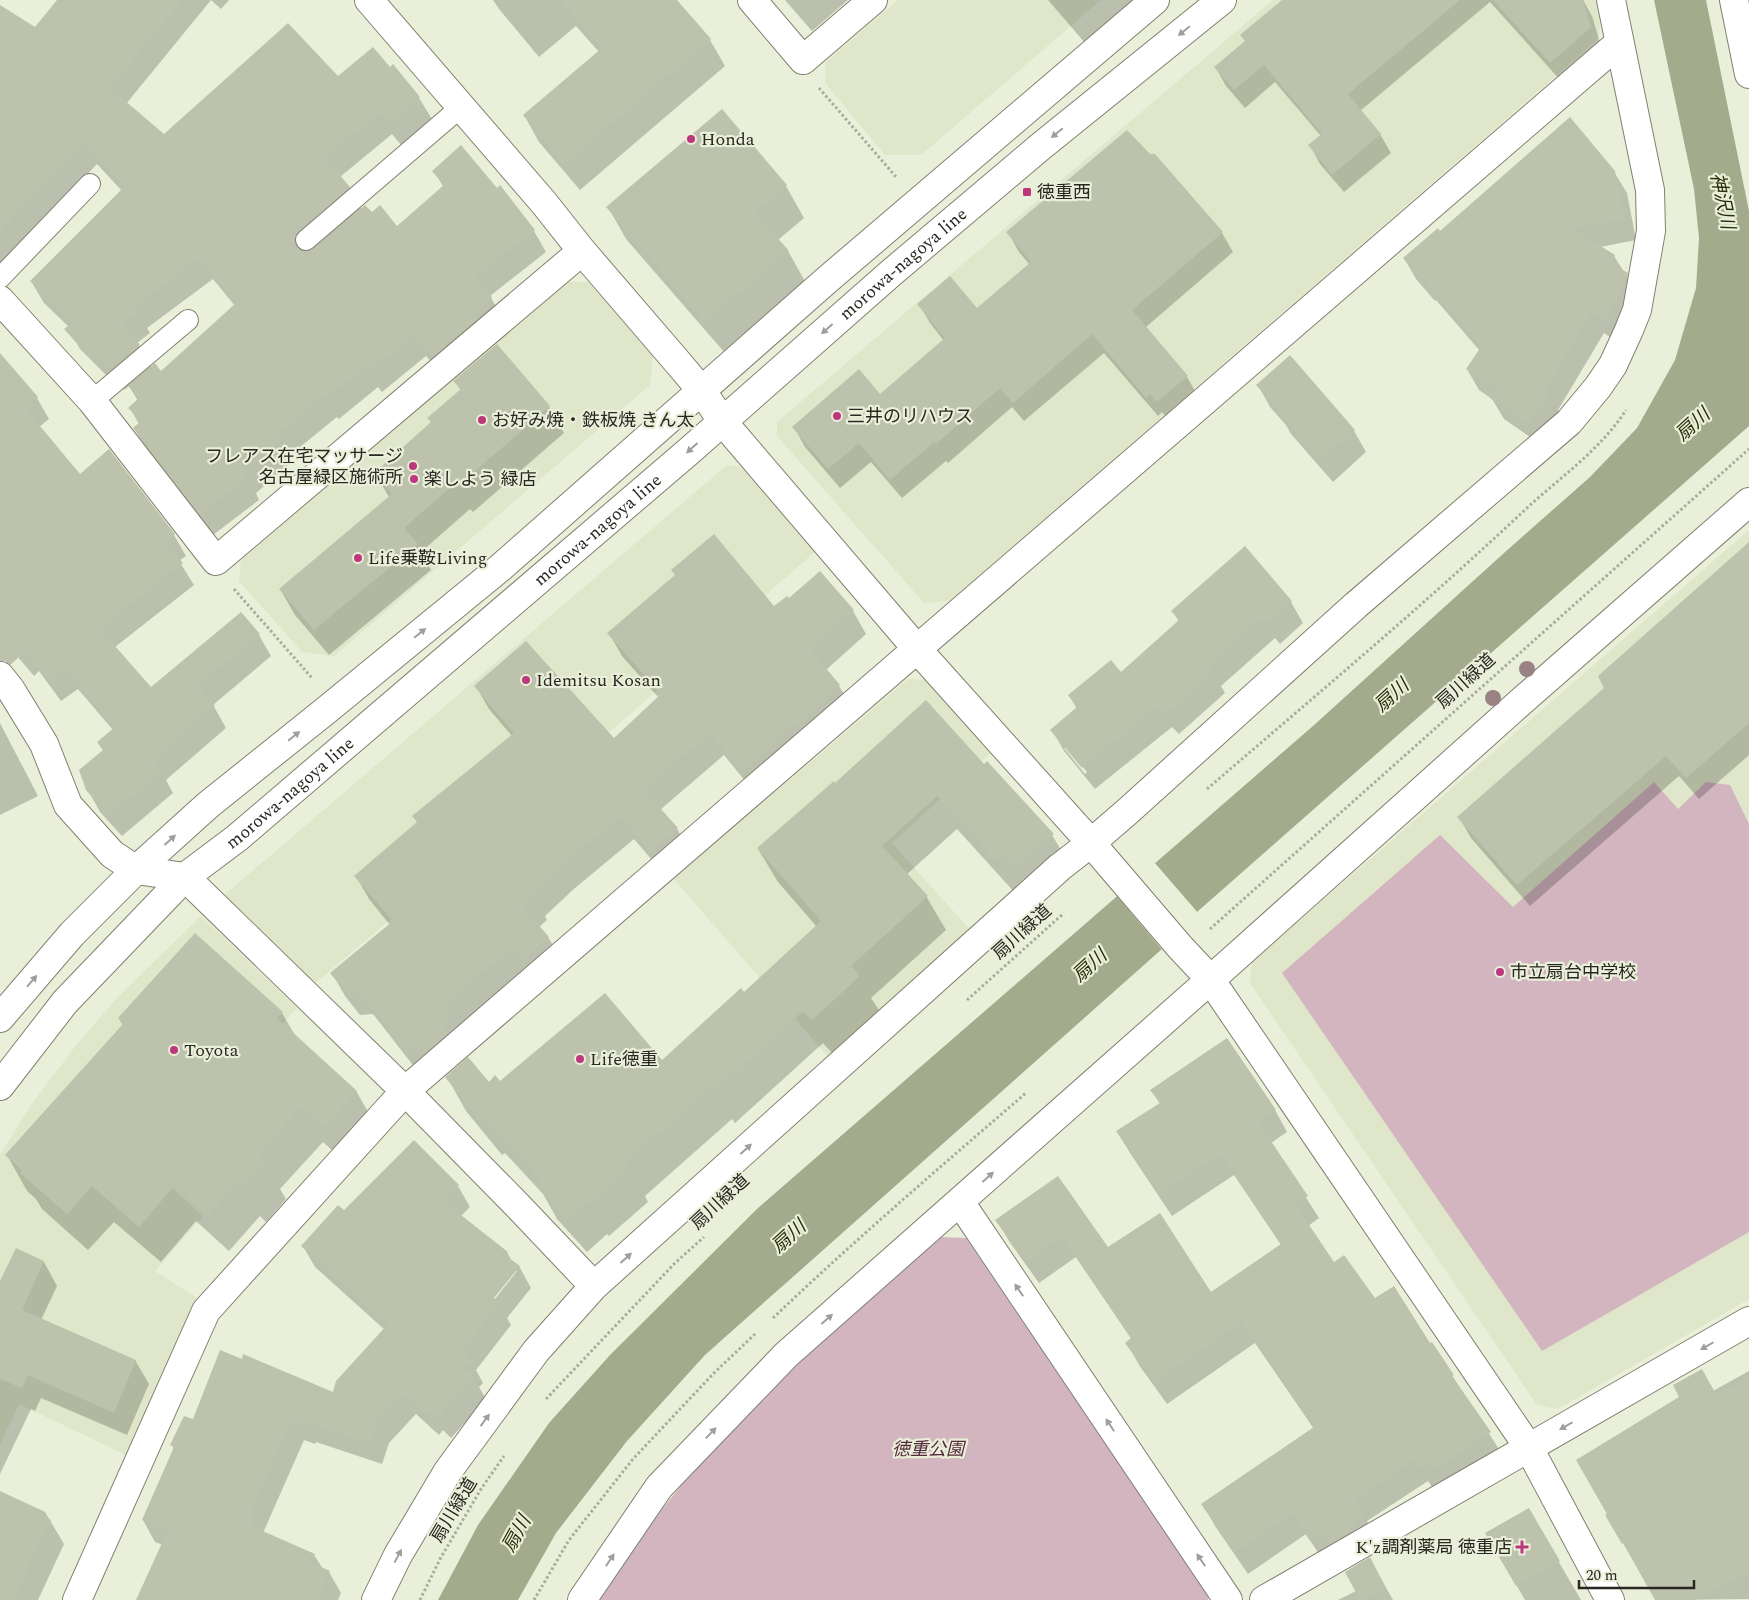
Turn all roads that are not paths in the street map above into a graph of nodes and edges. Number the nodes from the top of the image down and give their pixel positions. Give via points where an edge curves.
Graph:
1 (752, 0) edge
2 (872, 0) edge
3 (1155, 0) edge
4 (1222, 0) edge
5 (1611, 0) edge
6 (1734, 0) edge
7 (378, 3) edge
8 (1620, 43) junction
9 (1749, 74) edge
10 (461, 107) junction
11 (90, 184) dead end
12 (306, 240) dead end
13 (582, 251) junction
14 (0, 278) edge
15 (0, 300) edge
16 (188, 320) dead end
17 (702, 391) junction
18 (92, 401) junction
19 (722, 421) junction
20 (1749, 502) edge
21 (917, 649) junction
22 (0, 676) edge
23 (1091, 843) junction
24 (136, 870) junction
25 (185, 877) junction
26 (1210, 979) junction
27 (0, 1018) edge
28 (0, 1086) edge
29 (405, 1091) junction
30 (960, 1202) junction
31 (594, 1286) junction
32 (1749, 1322) edge
33 (1529, 1448) junction
34 (76, 1600) edge
35 (376, 1600) edge
36 (582, 1600) edge
37 (1228, 1600) edge
38 (1264, 1600) edge
39 (1610, 1600) edge

1 - 2 street via 802,60
3 - 17 street, morowa-nagoya line
4 -> 19 street, morowa-nagoya line via 1032,153
5 - 8 street
6 - 9 street
7 - 10 street
8 - 21 street
8 - 23 street via 1650,190 1651,232 1637,310 1613,365 1568,422 1349,611
10 - 12 lane
10 - 13 street
11 - 14 lane
13 - 17 street
13 - 18 street via 216,561
15 - 18 street
16 - 18 lane
17 - 19 street
24 -> 17 street, morowa-nagoya line via 208,805 500,568
19 - 21 street
19 -> 25 street, morowa-nagoya line via 237,838
20 - 26 street
21 - 23 street
21 - 29 street
22 - 24 street via 44,744 68,805 112,854
23 - 26 street
31 -> 23 street via 1060,867
24 - 25 street
27 -> 24 street, morowa-nagoya line via 72,934
25 - 28 street, morowa-nagoya line via 65,1002
25 - 29 street
30 -> 26 street
26 - 33 street
29 - 31 street
29 - 34 street via 206,1311
36 -> 30 street via 659,1487 786,1355
37 -> 30 street
35 -> 31 street via 398,1555 448,1471 536,1350
32 -> 33 street
33 - 38 street
33 - 39 street

